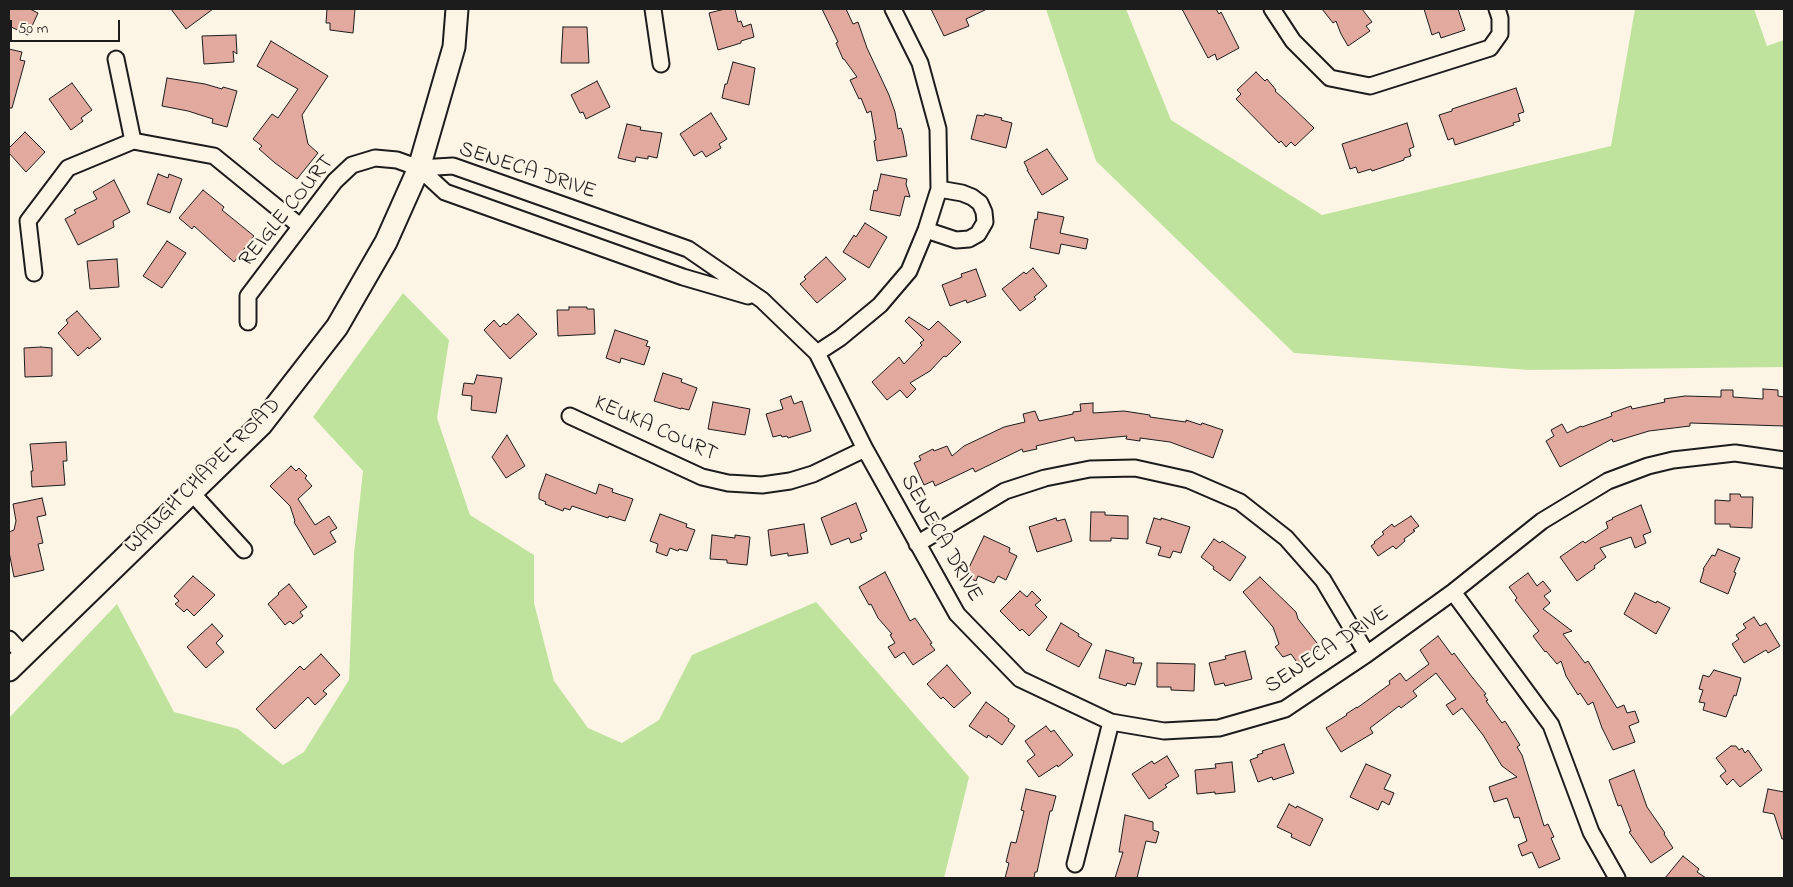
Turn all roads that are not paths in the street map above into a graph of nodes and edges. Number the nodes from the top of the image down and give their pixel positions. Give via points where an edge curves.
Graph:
1 (457, 9) edge
2 (653, 9) edge
3 (894, 9) edge
4 (1272, 9) edge
5 (1497, 9) edge
6 (116, 58) dead end
7 (661, 64) dead end
8 (133, 141) junction
9 (418, 168) junction
10 (939, 189) junction
11 (300, 226) junction
12 (926, 230) junction
13 (34, 273) dead end
14 (762, 300) junction
15 (248, 322) dead end
16 (817, 352) junction
17 (570, 416) dead end
18 (865, 449) junction
19 (1784, 460) edge
20 (191, 492) junction
21 (917, 544) junction
22 (244, 550) dead end
23 (1453, 592) junction
24 (9, 638) edge
25 (1367, 654) junction
26 (24, 655) junction
27 (9, 670) edge
28 (1111, 722) junction
29 (1075, 864) dead end
30 (1617, 878) edge

1 - 9 main road, WAUGH CHAPEL ROAD via 454,47
2 - 7 street
3 - 10 street via 920,63 938,128
4 - 5 street via 1292,41 1330,78 1370,86 1490,48 1500,34
6 - 8 street
8 - 11 street via 214,156
8 - 13 street via 68,168 28,221
9 - 11 street, REIGLE COURT via 397,160 375,158 352,165 334,181
9 - 14 street, SENECA DRIVE via 445,192 683,277
9 - 14 street, SENECA DRIVE via 453,166 688,249
9 - 20 main road, WAUGH CHAPEL ROAD via 386,242 337,327 261,425
10 - 12 street
10 - 12 street via 972,197 980,204 985,222 978,234 969,239 956,240
11 - 15 street, REIGLE COURT via 248,296
12 - 16 street via 909,271 880,305 840,338
14 - 16 street, SENECA DRIVE
16 - 18 street, SENECA DRIVE
17 - 18 street, KEUKA COURT via 702,477 728,483 762,485 790,481 813,474
18 - 21 street, SENECA DRIVE
19 - 23 street, SENECA DRIVE via 1735,453 1673,460 1608,481 1542,521
20 - 22 street
20 - 26 main road, WAUGH CHAPEL ROAD
21 - 25 street via 1005,492 1045,478 1090,469 1135,468 1189,480 1240,502 1286,538 1323,580
21 - 28 street, SENECA DRIVE via 956,614 1020,679
23 - 25 street, SENECA DRIVE
23 - 30 street via 1551,725 1591,832
24 - 26 street
25 - 28 street, SENECA DRIVE via 1285,709 1219,728 1164,731
26 - 27 main road, WAUGH CHAPEL ROAD
28 - 29 street

